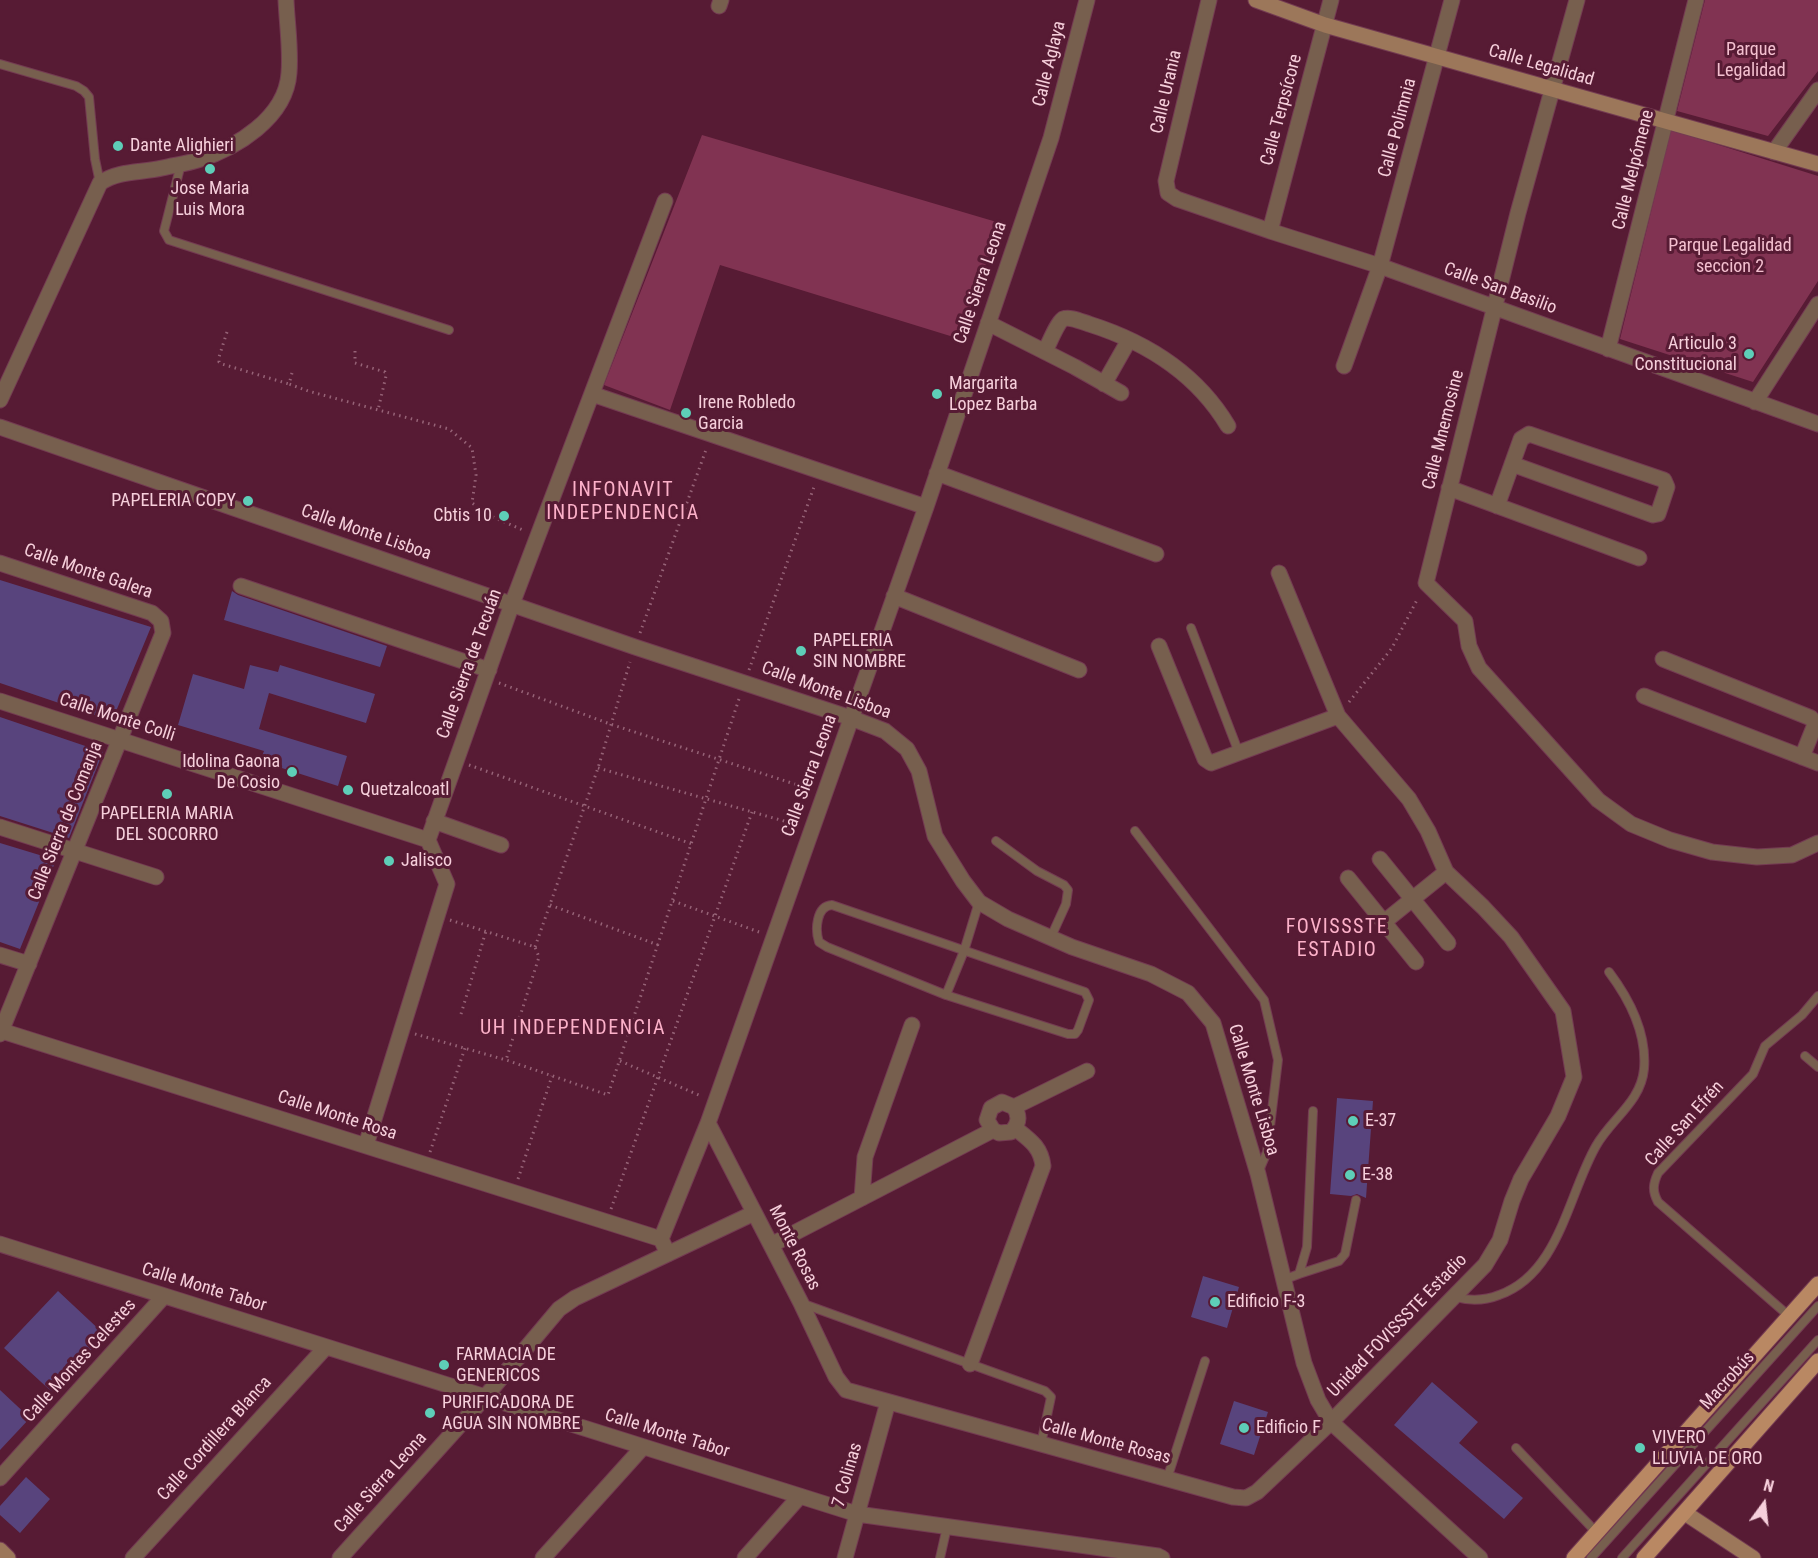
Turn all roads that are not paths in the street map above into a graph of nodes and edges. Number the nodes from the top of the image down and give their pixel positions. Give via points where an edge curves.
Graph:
1 (286, 0) edge
2 (1087, 0) edge
3 (1209, 0) edge
4 (1256, 0) edge
5 (1331, 0) edge
6 (1452, 0) edge
7 (1577, 0) edge
8 (1696, 0) edge
9 (1324, 25) junction
10 (1437, 57) junction
11 (0, 64) edge
12 (1552, 89) junction
13 (1818, 90) edge
14 (1666, 122) junction
15 (1051, 138) joint
16 (1774, 152) junction
17 (181, 164) junction
18 (1818, 164) edge
19 (100, 183) junction
20 (1168, 193) joint
21 (665, 201) dead end
22 (1270, 231) junction
23 (1380, 266) junction
24 (1818, 304) edge
25 (1494, 308) junction
26 (988, 323) junction
27 (449, 330) dead end
28 (1129, 340) junction
29 (1608, 349) junction
30 (1045, 351) junction
31 (1344, 366) dead end
32 (1104, 384) junction
33 (1120, 393) dead end
34 (592, 394) junction
35 (0, 400) edge
36 (1755, 402) junction
37 (1818, 424) edge
38 (1228, 426) dead end
39 (0, 427) edge
40 (1512, 464) junction
41 (937, 473) junction
42 (1449, 488) junction
43 (1497, 506) junction
44 (926, 507) junction
45 (1156, 554) dead end
46 (1639, 558) dead end
47 (0, 563) edge
48 (1280, 573) dead end
49 (241, 586) dead end
50 (894, 596) junction
51 (512, 604) junction
52 (161, 621) joint
53 (1191, 628) dead end
54 (1159, 646) dead end
55 (1663, 659) dead end
56 (1079, 670) dead end
57 (487, 674) junction
58 (1644, 696) dead end
59 (0, 701) edge
60 (1338, 716) junction
61 (851, 718) junction
62 (120, 740) junction
63 (1239, 753) junction
64 (1802, 757) junction
65 (1818, 763) edge
66 (435, 821) junction
67 (0, 827) edge
68 (1135, 831) dead end
69 (428, 840) junction
70 (996, 841) dead end
71 (1818, 843) edge
72 (501, 844) dead end
73 (75, 851) junction
74 (1380, 859) dead end
75 (1446, 873) junction
76 (156, 877) dead end
77 (1348, 878) dead end
78 (1413, 899) junction
79 (979, 902) junction
80 (1384, 922) junction
81 (1050, 937) junction
82 (1448, 943) dead end
83 (964, 951) junction
84 (0, 955) edge
85 (1416, 962) dead end
86 (29, 964) junction
87 (1609, 972) dead end
88 (946, 995) junction
89 (1818, 996) edge
90 (912, 1025) dead end
91 (1, 1032) edge
92 (1805, 1056) dead end
93 (1818, 1067) edge
94 (1087, 1071) dead end
95 (1014, 1107) junction
96 (1312, 1111) dead end
97 (708, 1123) junction
98 (1015, 1128) junction
99 (993, 1130) junction
100 (366, 1145) junction
101 (1258, 1173) junction
102 (862, 1198) junction
103 (1356, 1200) dead end
104 (754, 1214) junction
105 (661, 1239) junction
106 (771, 1245) junction
107 (2, 1248) edge
108 (668, 1254) junction
109 (1299, 1274) junction
110 (1282, 1280) junction
111 (1818, 1284) edge
112 (164, 1296) junction
113 (1455, 1297) junction
114 (801, 1303) junction
115 (1818, 1306) edge
116 (1789, 1316) junction
117 (1818, 1340) edge
118 (326, 1347) junction
119 (1205, 1361) dead end
120 (1818, 1361) edge
121 (970, 1364) junction
122 (846, 1390) joint
123 (485, 1397) junction
124 (888, 1402) junction
125 (1331, 1422) junction
126 (1041, 1444) junction
127 (643, 1447) junction
128 (1516, 1448) dead end
129 (0, 1478) edge
130 (1167, 1479) junction
131 (800, 1496) junction
132 (1685, 1513) junction
133 (857, 1514) junction
134 (947, 1527) junction
135 (1597, 1533) junction
136 (0, 1550) edge
137 (8, 1558) edge
138 (133, 1558) edge
139 (340, 1558) edge
140 (543, 1558) edge
141 (745, 1558) edge
142 (845, 1558) edge
143 (940, 1558) edge
144 (1162, 1558) edge
145 (1480, 1558) edge
146 (1574, 1558) edge
147 (1591, 1558) edge
148 (1623, 1558) edge
149 (1644, 1558) edge
150 (1753, 1558) edge

1 - 17 street via 289,75 281,100 264,124 237,142
2 - 15 street, Calle Aglaya
3 - 20 street, Calle Urania via 1166,181
4 - 9 street, Calle Legalidad
5 - 9 street, Calle Terpsícore
6 - 10 street, Calle Polimnia
7 - 12 street, Calle Mnemosine
8 - 14 street, Calle Melpómene
9 - 10 street, Calle Legalidad
9 - 22 street, Calle Terpsícore
10 - 12 street, Calle Legalidad
10 - 23 street, Calle Polimnia
11 - 19 lane via 84,91 89,98
12 - 14 street, Calle Legalidad
12 - 25 street, Calle Mnemosine
13 - 16 street
14 - 16 street, Calle Legalidad
14 - 29 street, Calle Melpómene
15 - 26 street, Calle Sierra Leona
16 - 18 street, Calle Legalidad
17 - 19 street via 128,172
17 - 27 lane via 164,231 170,240
19 - 35 street
20 - 22 street, Calle San Basilio
21 - 34 street, Calle Sierra de Tecuán
22 - 23 street, Calle San Basilio
23 - 25 street, Calle San Basilio
23 - 31 street, Calle Polimnia
24 - 36 street
25 - 29 street, Calle San Basilio
25 - 42 street, Calle Mnemosine
26 - 30 street
26 - 41 street, Calle Sierra Leona
28 - 30 street via 1064,318
28 - 32 street
28 - 38 street via 1187,375 1212,401
29 - 36 street, Calle San Basilio
30 - 32 street
32 - 33 street
34 - 44 street
34 - 51 street, Calle Sierra de Tecuán
36 - 37 street, Calle San Basilio
39 - 51 street, Calle Monte Lisboa
40 - 40 street via 1653,515 1658,514 1667,487 1664,480 1529,434 1521,439
40 - 43 street
41 - 44 street, Calle Sierra Leona
41 - 45 street
42 - 43 street
42 - 71 street, Calle Mnemosine via 1426,583 1465,621 1469,646 1479,668 1598,800 1631,824 1712,852 1757,857 1792,855
43 - 46 street
44 - 50 street, Calle Sierra Leona
47 - 52 street, Calle Monte Galera via 152,613
48 - 60 street, Unidad FOVISSSTE Estadio
49 - 57 street
50 - 56 street
50 - 61 street, Calle Sierra Leona
51 - 57 street, Calle Sierra de Tecuán
51 - 61 street, Calle Monte Lisboa
52 - 62 street, Calle Sierra de Comanja via 163,633
53 - 63 lane
54 - 63 street via 1205,759 1210,763
55 - 64 street via 1811,718 1814,727
57 - 66 street, Calle Sierra de Tecuán
58 - 64 street
59 - 62 street, Calle Monte Colli
60 - 63 street
60 - 75 street, Unidad FOVISSSTE Estadio via 1409,799
61 - 79 street, Calle Monte Lisboa via 885,731 907,749 919,771 935,836
61 - 97 street, Calle Sierra Leona
62 - 69 street, Calle Monte Colli
62 - 73 street, Calle Sierra de Comanja
64 - 65 street
66 - 69 street, Calle Sierra de Tecuán
66 - 72 street
67 - 73 street
68 - 101 lane via 1264,1000 1278,1060 1267,1152
69 - 100 street via 447,884
70 - 81 lane via 1068,890 1066,904
73 - 76 street
73 - 86 street, Calle Sierra de Comanja
74 - 78 street
75 - 78 street
75 - 113 street, Unidad FOVISSSTE Estadio via 1511,937 1563,1011 1574,1077 1558,1116 1521,1179 1500,1240 1485,1265
77 - 80 street
78 - 80 street
78 - 82 street
79 - 81 street, Calle Monte Lisboa
79 - 83 lane
80 - 85 street
81 - 101 street, Calle Monte Lisboa via 1151,974 1188,993 1213,1023
83 - 88 lane
83 - 88 lane via 1085,992 1089,1000 1078,1030 1068,1034
83 - 88 lane via 832,905 823,909 817,924 819,942
84 - 86 street
86 - 91 street, Calle Sierra de Comanja
87 - 113 lane via 1629,1003 1641,1038 1644,1068 1636,1094 1595,1147 1562,1226 1535,1272 1516,1288 1493,1298 1468,1301
89 - 116 lane, Calle San Efrén via 1765,1046 1754,1074 1658,1173 1653,1184 1658,1202
90 - 102 street via 865,1157
91 - 100 street, Calle Monte Rosa
92 - 93 lane
94 - 95 street
95 - 98 street via 1018,1117
95 - 99 street via 1002,1102 991,1108 987,1120
96 - 109 lane via 1307,1247
97 - 104 street, Monte Rosas
97 - 105 street, Calle Sierra Leona
98 - 99 street via 1005,1134
98 - 121 street via 1036,1145 1043,1166
99 - 102 street
100 - 105 street, Calle Monte Rosa
101 - 110 street, Calle Monte Lisboa
102 - 106 street
103 - 109 lane via 1345,1254 1339,1261
104 - 106 street, Monte Rosas
104 - 108 street, Calle Sierra Leona
105 - 108 street
106 - 114 street, Monte Rosas
107 - 112 street, Calle Monte Tabor
108 - 123 street, Calle Sierra Leona via 559,1309
109 - 110 lane
110 - 125 street, Calle Monte Lisboa via 1304,1363
111 - 116 main road
112 - 118 street, Calle Monte Tabor
112 - 129 street, Calle Montes Celestes
113 - 125 street, Unidad FOVISSSTE Estadio
114 - 121 lane
114 - 122 street, Monte Rosas
115 - 147 lane, Macrobús
116 - 135 main road
117 - 148 lane
118 - 123 street, Calle Monte Tabor
118 - 138 street, Calle Cordillera Blanca
119 - 130 lane
120 - 132 main road
121 - 126 lane via 1051,1396
122 - 124 street, Calle Monte Rosas
123 - 127 street, Calle Monte Tabor
123 - 139 street, Calle Sierra Leona
124 - 126 street, Calle Monte Rosas
124 - 133 street, 7 Colinas
125 - 130 street, Calle Monte Rosas via 1246,1498
125 - 145 street, Calle Monte Lisboa
126 - 130 street, Calle Monte Rosas
127 - 131 street, Calle Monte Tabor
127 - 140 street
128 - 135 lane
131 - 133 street, Calle Monte Tabor
131 - 141 street
132 - 149 main road
132 - 150 street
133 - 134 street, Calle Monte Tabor
133 - 142 street, 7 Colinas
134 - 143 lane
134 - 144 street, Calle Monte Tabor
135 - 146 main road
136 - 137 street

